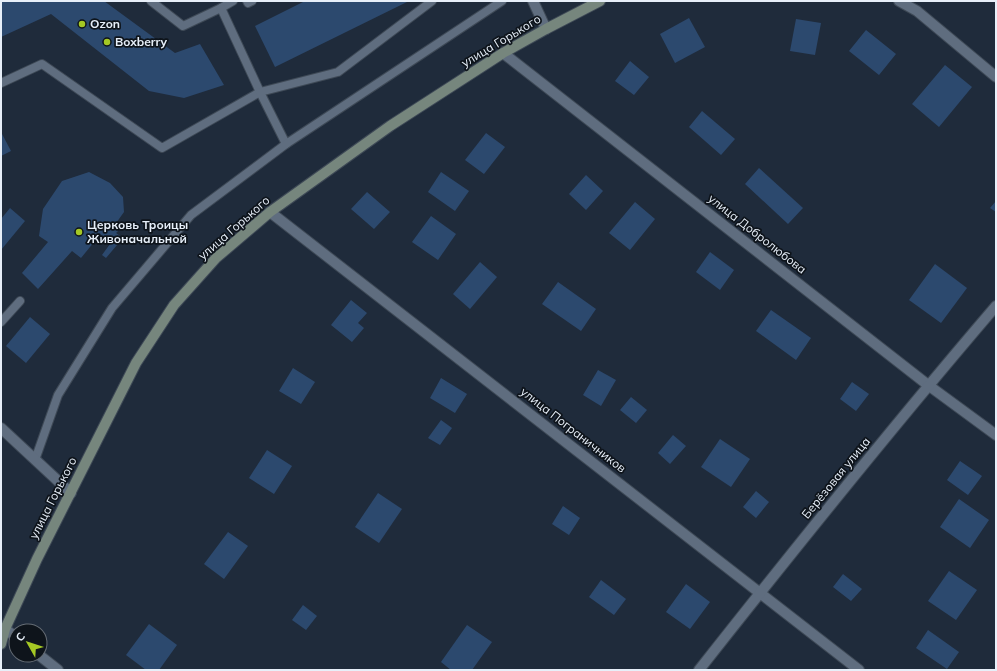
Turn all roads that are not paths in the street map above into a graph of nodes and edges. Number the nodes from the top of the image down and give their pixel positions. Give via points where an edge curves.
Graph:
1 (151, 1) edge
2 (233, 1) edge
3 (247, 1) edge
4 (252, 1) edge
5 (432, 1) edge
6 (502, 1) edge
7 (533, 1) edge
8 (600, 1) edge
9 (899, 1) edge
10 (221, 8) junction
11 (546, 29) junction
12 (503, 53) junction
13 (996, 77) edge
14 (1, 83) edge
15 (260, 92) junction
16 (286, 144) junction
17 (270, 212) junction
18 (20, 301) dead end
19 (996, 306) edge
20 (1, 322) edge
21 (928, 385) junction
22 (1, 428) edge
23 (996, 435) edge
24 (35, 460) junction
25 (71, 493) junction
26 (760, 592) junction
27 (5, 629) junction
28 (8, 631) edge
29 (1, 644) edge
30 (48, 662) edge
31 (58, 670) edge
32 (699, 670) edge
33 (859, 670) edge

1 - 10 lane via 183,26
2 - 10 lane
3 - 4 lane
5 - 15 lane via 338,72
6 - 16 lane
7 - 11 street
8 - 11 main road, улица Горького
9 - 13 street via 918,11
10 - 15 lane
11 - 12 main road, улица Горького
12 - 17 main road, улица Горького via 390,126
12 - 21 street, улица Добролюбова
14 - 15 lane via 42,64 162,148
15 - 16 lane
16 - 24 lane via 191,215 112,308 58,395
17 - 25 main road, улица Горького via 216,258 174,305 136,363
17 - 26 street, улица Пограничников
18 - 20 lane
19 - 21 street, Берёзовая улица
21 - 23 street, улица Добролюбова
21 - 26 street, Берёзовая улица
22 - 24 street
24 - 25 street
25 - 27 main road, улица Горького
26 - 32 street, Берёзовая улица
26 - 33 street, улица Пограничников
27 - 28 street
27 - 29 main road, улица Горького
30 - 31 street

